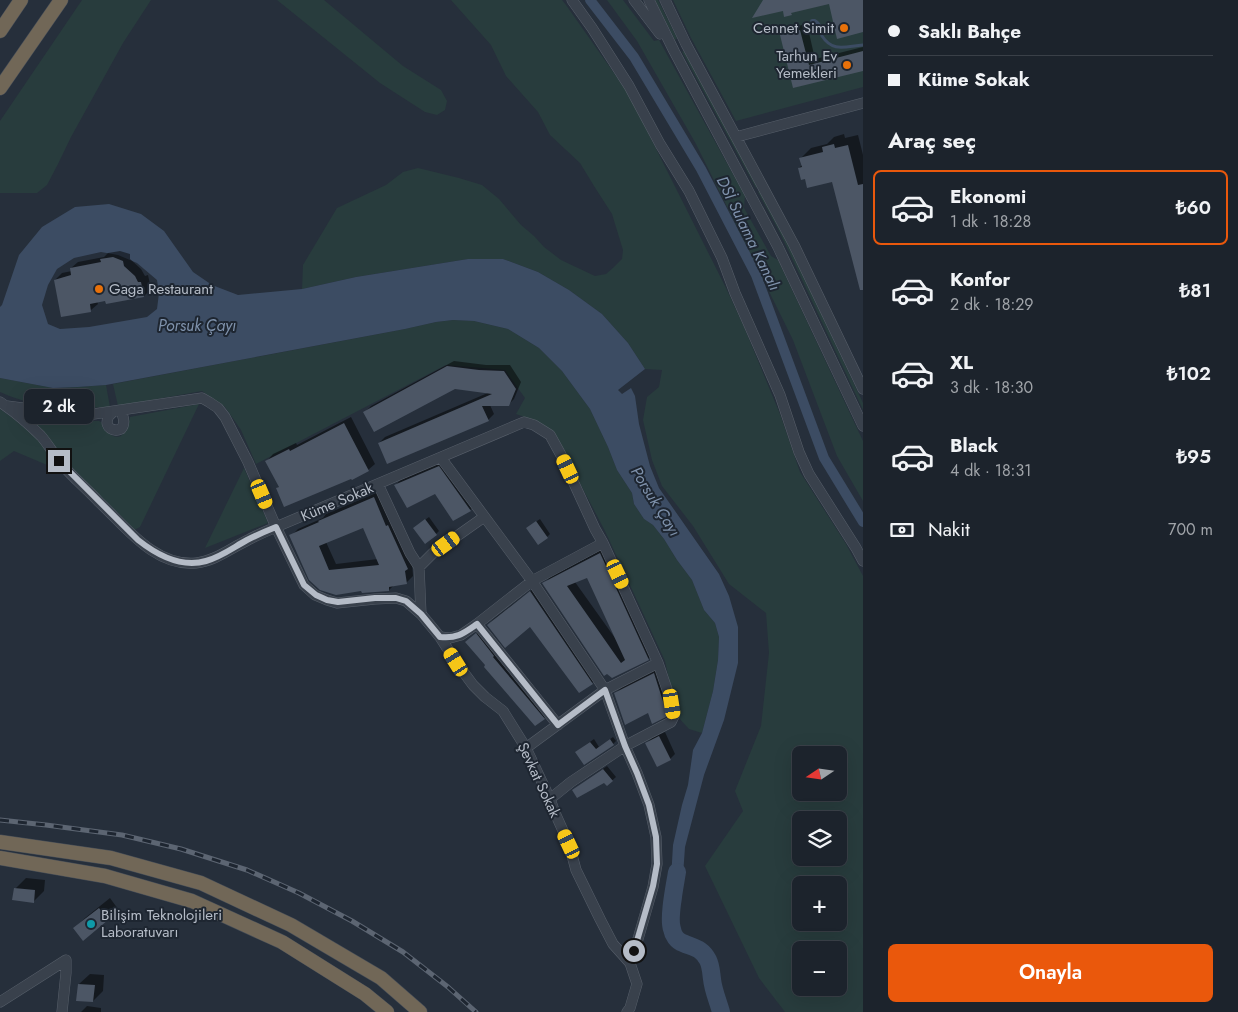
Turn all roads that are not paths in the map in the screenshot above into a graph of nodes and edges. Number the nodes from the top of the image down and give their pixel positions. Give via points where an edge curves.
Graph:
1 (22, 0) edge
2 (61, 0) edge
3 (572, 0) edge
4 (634, 0) edge
5 (649, 0) edge
6 (665, 0) edge
7 (0, 32) edge
8 (686, 44) junction
9 (674, 51) junction
10 (0, 88) edge
11 (863, 103) edge
12 (736, 136) junction
13 (863, 389) edge
14 (3, 404) edge
15 (863, 426) edge
16 (441, 458) junction
17 (378, 484) junction
18 (484, 517) junction
19 (276, 527) junction
20 (603, 543) junction
21 (863, 561) edge
22 (419, 567) junction
23 (532, 581) junction
24 (421, 614) junction
25 (477, 624) junction
26 (440, 637) junction
27 (658, 663) junction
28 (605, 690) junction
29 (558, 725) junction
30 (625, 746) junction
31 (526, 748) junction
32 (550, 799) junction
33 (0, 842) edge
34 (0, 858) edge
35 (630, 963) junction
36 (0, 1002) edge
37 (62, 1012) edge
38 (387, 1012) edge
39 (420, 1012) edge
40 (627, 1012) edge

1 - 7 highway
2 - 10 highway
3 - 21 street via 629,86 689,191 722,258 780,395 809,474
4 - 9 street
5 - 9 street
6 - 8 street
8 - 9 street
8 - 12 street
9 - 15 street via 778,247
11 - 12 street
12 - 13 street via 794,245
14 - 19 street, Küme Sokak via 42,438 72,475 138,540 161,556 183,562 206,561
14 - 19 street, Şevkat Sokak via 87,415 202,398 218,408 225,418
16 - 17 street, Küme Sokak
16 - 18 street
16 - 20 street, Küme Sokak via 524,422 534,424 550,436
17 - 19 street, Küme Sokak
17 - 22 street
18 - 22 street via 433,553
18 - 23 street
19 - 24 street, Şevkat Sokak via 304,585 316,595 338,602 396,598 406,601
20 - 23 street
20 - 27 street, Küme Sokak
22 - 24 street
23 - 25 street
23 - 28 street
24 - 26 street, Şevkat Sokak
25 - 26 street via 461,635
25 - 29 street
26 - 31 street, Şevkat Sokak via 473,685 503,711
27 - 28 street
27 - 30 street, Küme Sokak via 672,704 672,722
28 - 29 street
28 - 30 street
29 - 31 street
30 - 32 street
30 - 35 street via 649,805 656,837 657,864
31 - 32 street, Şevkat Sokak
32 - 35 street, Şevkat Sokak via 576,870 613,944
33 - 39 highway via 111,858 201,883 291,925 381,978
34 - 38 highway via 105,876 192,901 282,942 365,994
35 - 40 street via 637,984
36 - 37 street via 66,960

